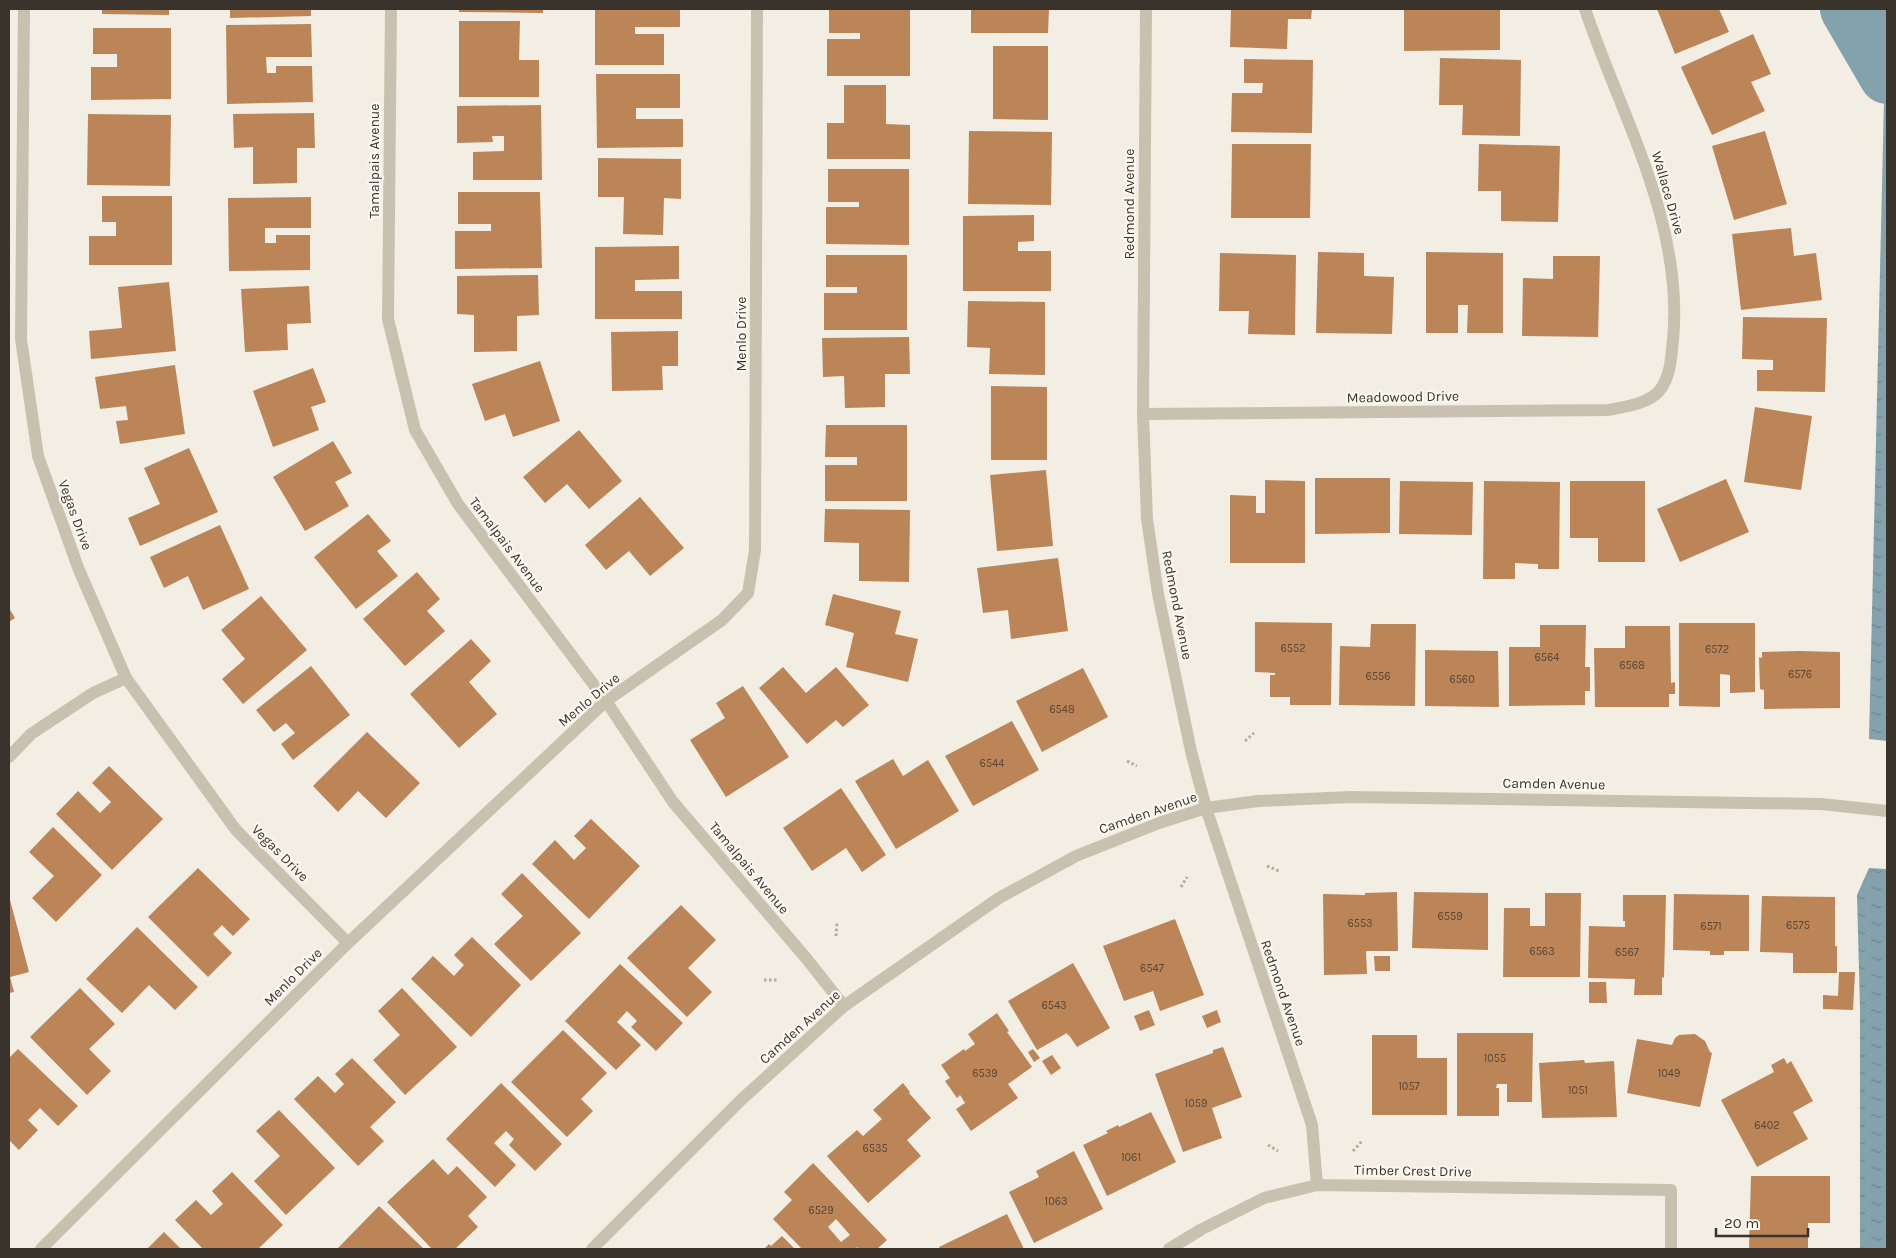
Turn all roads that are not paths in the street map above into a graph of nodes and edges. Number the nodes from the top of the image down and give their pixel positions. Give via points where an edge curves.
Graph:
1 (24, 9) edge
2 (390, 9) edge
3 (757, 9) edge
4 (1146, 9) edge
5 (1586, 9) edge
6 (1659, 392) joint
7 (1143, 414) junction
8 (126, 678) junction
9 (606, 701) junction
10 (9, 758) edge
11 (1206, 808) junction
12 (1887, 811) edge
13 (348, 943) junction
14 (844, 1006) junction
15 (1317, 1185) junction
16 (40, 1249) edge
17 (592, 1249) edge
18 (1169, 1249) edge
19 (1671, 1249) edge

1 - 8 street, Vegas Drive via 21,340 38,456 79,570
2 - 9 street, Tamalpais Avenue via 388,319 415,430 458,504
3 - 9 street, Menlo Drive via 755,550 748,593 722,620
4 - 7 street, Redmond Avenue
5 - 6 street, Wallace Drive via 1647,168 1666,238 1674,292 1674,329 1670,371
6 - 7 street, Meadowood Drive via 1637,405 1608,410
7 - 11 street, Redmond Avenue via 1147,519 1158,594
8 - 10 street via 93,693 31,734
8 - 13 street, Vegas Drive via 236,830
9 - 13 street, Menlo Drive
9 - 14 street, Tamalpais Avenue via 673,802
11 - 12 street, Camden Avenue via 1258,801 1351,797 1821,804
11 - 14 street, Camden Avenue via 1067,860 999,898
11 - 15 street, Redmond Avenue via 1312,1124
13 - 16 street, Menlo Drive
14 - 17 street, Camden Avenue via 741,1100
15 - 18 street, Timber Crest Drive via 1264,1198
15 - 19 street, Timber Crest Drive via 1671,1190

